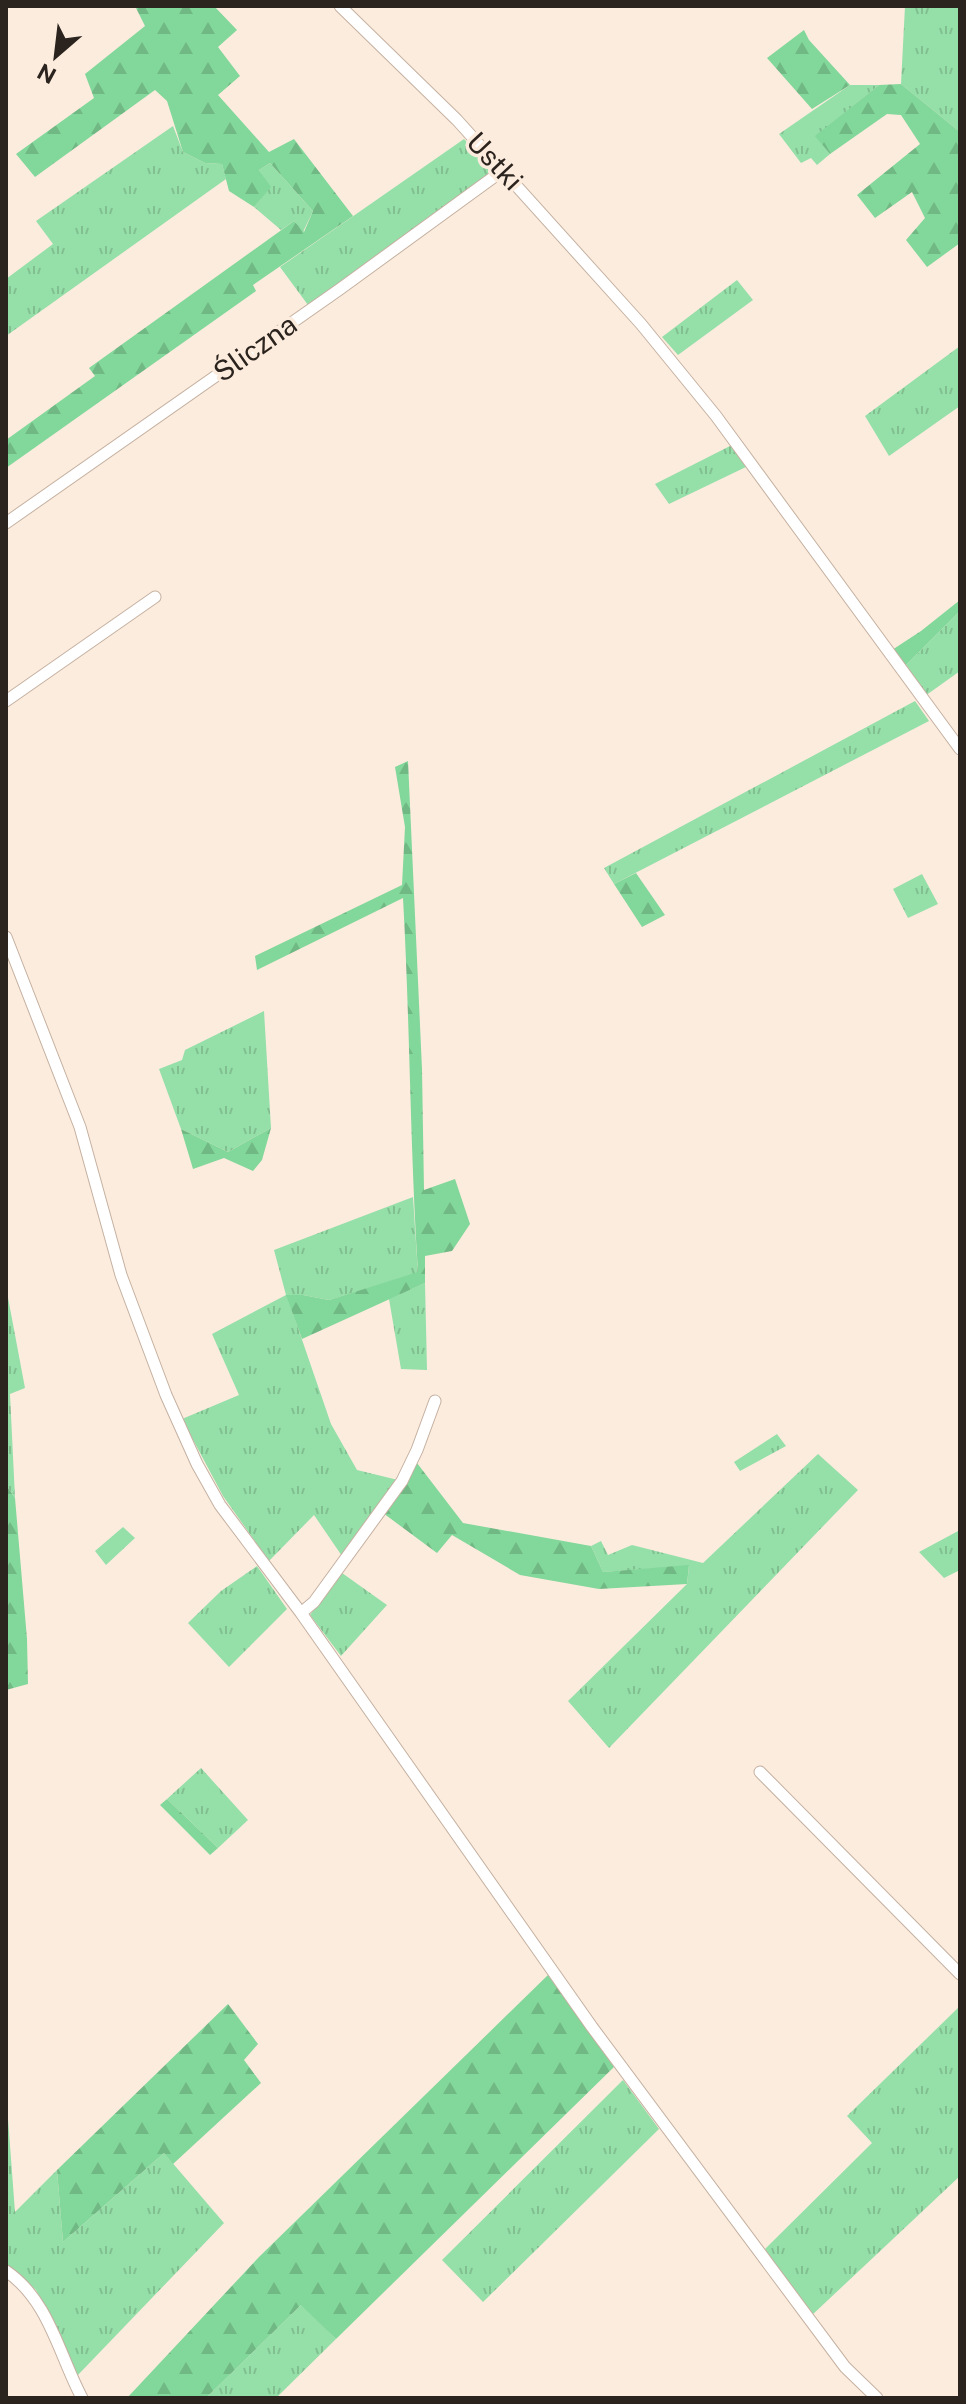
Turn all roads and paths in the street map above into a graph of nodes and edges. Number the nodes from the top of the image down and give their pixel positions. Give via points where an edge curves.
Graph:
1 (340, 6) edge
2 (502, 171) junction
3 (6, 523) edge
4 (155, 597) dead end
5 (6, 701) edge
6 (960, 749) edge
7 (6, 937) edge
8 (435, 1401) dead end
9 (301, 1613) junction
10 (760, 1772) dead end
11 (960, 1974) edge
12 (6, 2271) edge
13 (82, 2398) edge
14 (877, 2398) edge

1 - 2 street, Ustki
2 - 3 street, Śliczna
2 - 6 street, Ustki via 641,324 716,416
4 - 5 street
7 - 9 street via 80,1127 121,1275 166,1395 220,1505
8 - 9 street via 402,1481
9 - 14 street via 592,2027 845,2367
10 - 11 street
12 - 13 street via 32,2294

